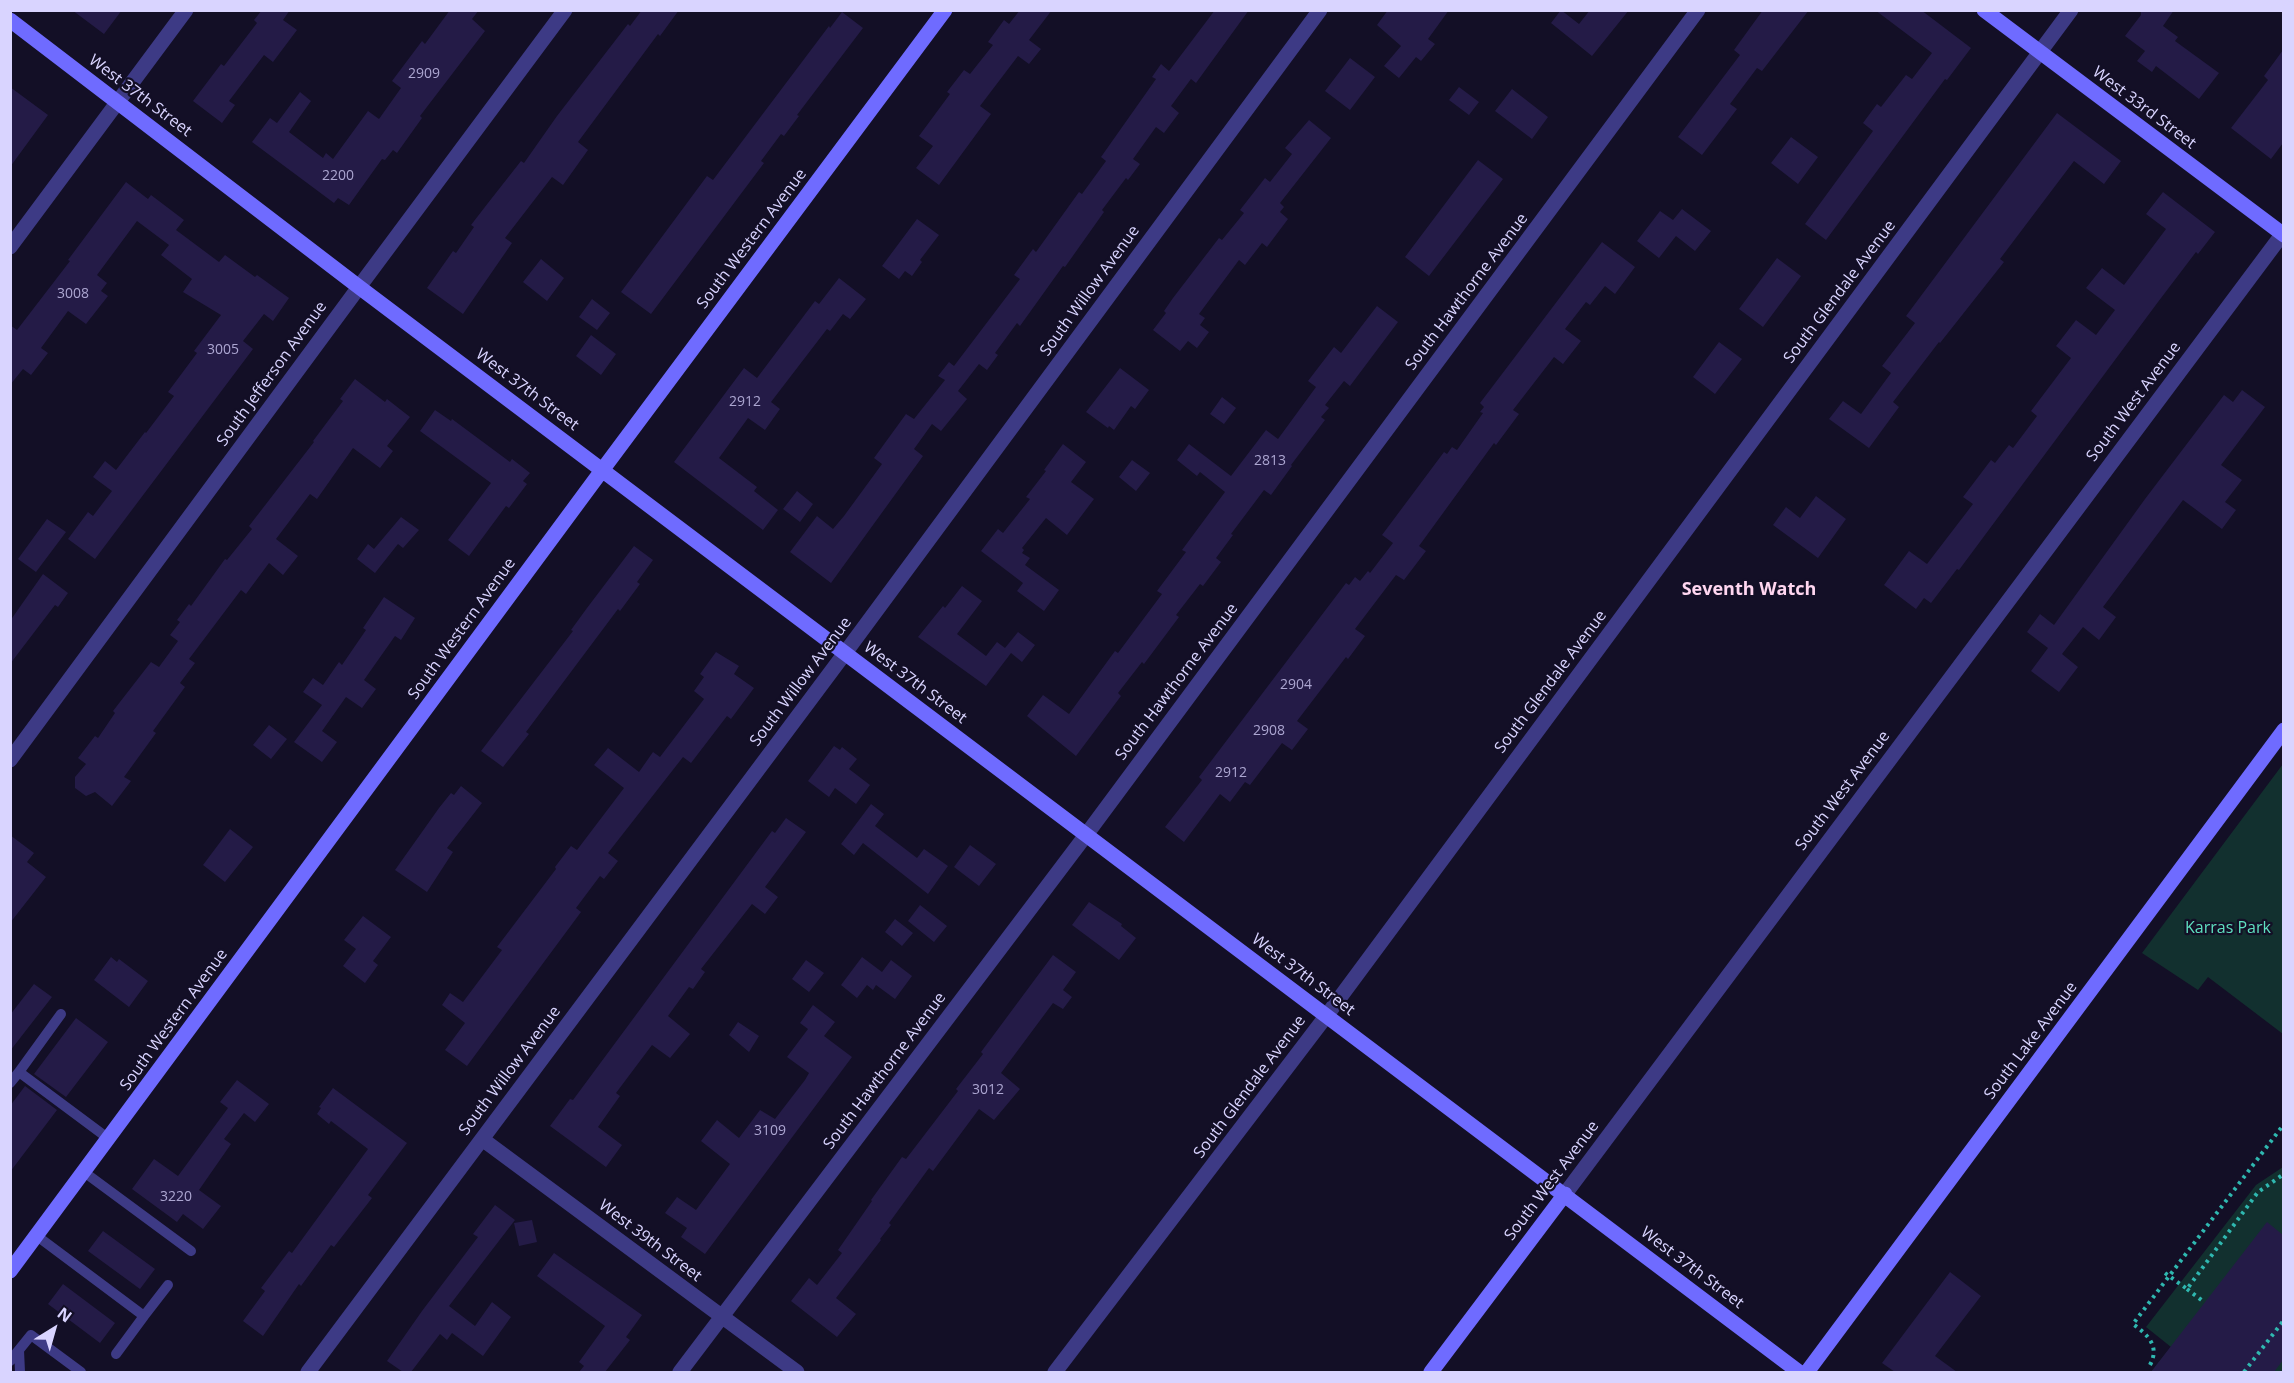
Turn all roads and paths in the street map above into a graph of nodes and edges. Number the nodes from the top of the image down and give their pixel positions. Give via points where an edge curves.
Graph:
1 (186, 10) edge
2 (565, 10) edge
3 (945, 10) edge
4 (1320, 10) edge
5 (1698, 10) edge
6 (1984, 10) edge
7 (2071, 10) edge
8 (10, 20) edge
9 (2039, 53) junction
10 (118, 102) junction
11 (2283, 233) edge
12 (10, 248) edge
13 (359, 287) junction
14 (603, 469) junction
15 (846, 653) junction
16 (2283, 730) edge
17 (10, 760) edge
18 (1086, 835) junction
19 (61, 1014) dead end
20 (1327, 1015) junction
21 (19, 1072) junction
22 (10, 1083) edge
23 (2283, 1124) edge
24 (109, 1139) junction
25 (482, 1139) junction
26 (84, 1172) junction
27 (2283, 1174) edge
28 (1565, 1194) junction
29 (37, 1236) junction
30 (191, 1251) dead end
31 (10, 1271) edge
32 (2167, 1274) junction
33 (168, 1285) dead end
34 (2187, 1288) junction
35 (2204, 1302) dead end
36 (144, 1316) junction
37 (722, 1317) junction
38 (2283, 1320) edge
39 (15, 1347) edge
40 (116, 1354) dead end
41 (10, 1361) edge
42 (2150, 1365) dead end
43 (20, 1372) edge
44 (81, 1372) edge
45 (308, 1372) edge
46 (680, 1372) edge
47 (797, 1372) edge
48 (1055, 1372) edge
49 (1431, 1372) edge
50 (1799, 1372) edge
51 (1807, 1372) edge
52 (2244, 1372) edge

1 - 10 street
2 - 13 street, South Jefferson Avenue
3 - 14 street, South Western Avenue
4 - 15 street, South Willow Avenue
5 - 18 street, South Hawthorne Avenue
6 - 9 street, West 33rd Street
7 - 9 street, South Glendale Avenue
8 - 10 street, West 37th Street
9 - 11 street, West 33rd Street
9 - 20 street, South Glendale Avenue
10 - 12 street
10 - 13 street, West 37th Street
11 - 28 street, South West Avenue
13 - 14 street, West 37th Street
13 - 17 street, South Jefferson Avenue
14 - 15 street, West 37th Street
14 - 24 street, South Western Avenue
15 - 18 street, West 37th Street
15 - 25 street, South Willow Avenue
16 - 51 street, South Lake Avenue
18 - 20 street, West 37th Street
18 - 37 street, South Hawthorne Avenue
19 - 21 lane
20 - 28 street, West 37th Street
20 - 48 street, South Glendale Avenue
21 - 22 lane
21 - 24 lane
23 - 32 path
24 - 26 street, South Western Avenue
25 - 37 street, West 39th Street
25 - 45 street, South Willow Avenue
26 - 29 street, South Western Avenue
26 - 30 lane
27 - 34 path via 2258,1192
28 - 49 street, South West Avenue
28 - 50 street, West 37th Street
29 - 31 street, South Western Avenue
29 - 36 lane
32 - 34 path
32 - 42 path via 2133,1324 2152,1342 2155,1350
33 - 36 lane
34 - 35 path
36 - 40 lane
37 - 46 street, South Hawthorne Avenue
37 - 47 street, West 39th Street
38 - 52 path
39 - 41 lane
39 - 43 lane
39 - 44 lane via 31,1335

